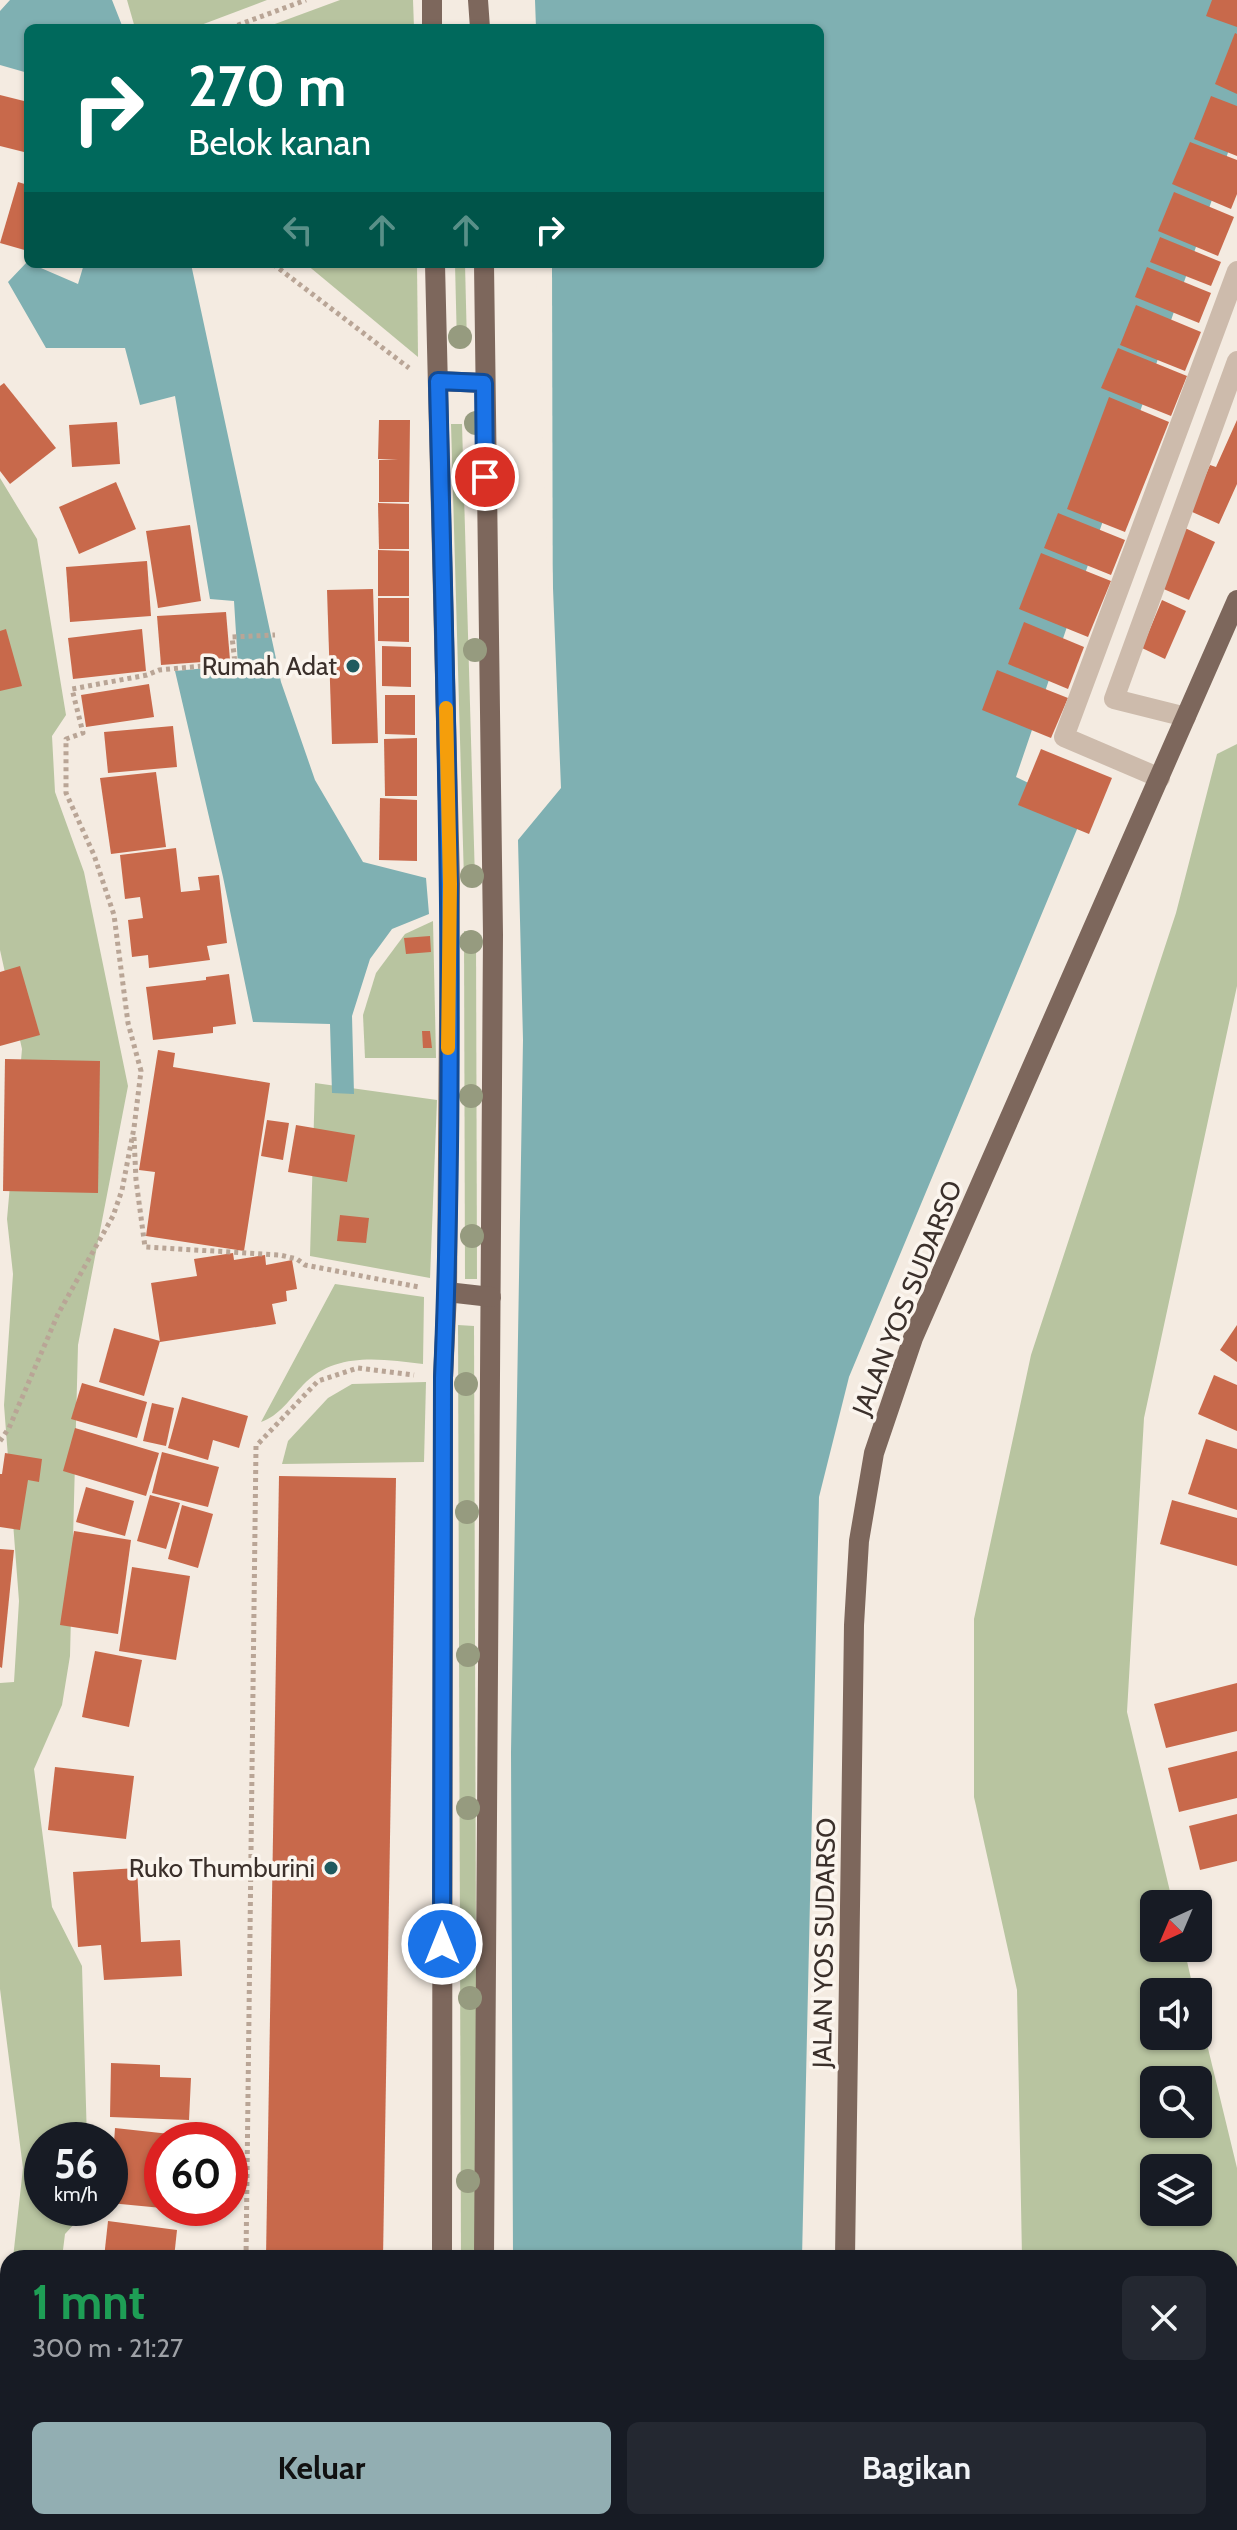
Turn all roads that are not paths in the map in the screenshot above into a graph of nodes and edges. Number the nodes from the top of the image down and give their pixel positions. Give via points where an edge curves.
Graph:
1 (432, 0) edge
2 (478, 0) edge
3 (432, 24) edge
4 (480, 24) edge
5 (435, 268) edge
6 (484, 268) edge
7 (1237, 271) edge
8 (1237, 361) edge
9 (438, 381) junction
10 (1194, 382) junction
11 (484, 383) junction
12 (1225, 393) junction
13 (1237, 600) edge
14 (1186, 717) junction
15 (1160, 778) junction
16 (447, 1292) junction
17 (491, 1297) junction
18 (442, 2250) edge
19 (484, 2250) edge
20 (845, 2250) edge

1 - 3 main road
2 - 4 main road
5 - 9 main road
6 - 11 main road
7 - 10 street
8 - 12 street
9 - 11 main road
9 - 16 main road via 450,884
10 - 12 street
10 - 15 street via 1064,737
11 - 17 main road via 493,935
12 - 14 street via 1114,699
13 - 14 main road, JALAN YOS SUDARSO
14 - 15 main road, JALAN YOS SUDARSO
15 - 20 main road, JALAN YOS SUDARSO via 913,1338 874,1453 859,1541 854,1625
16 - 17 main road
16 - 18 main road
17 - 19 main road

